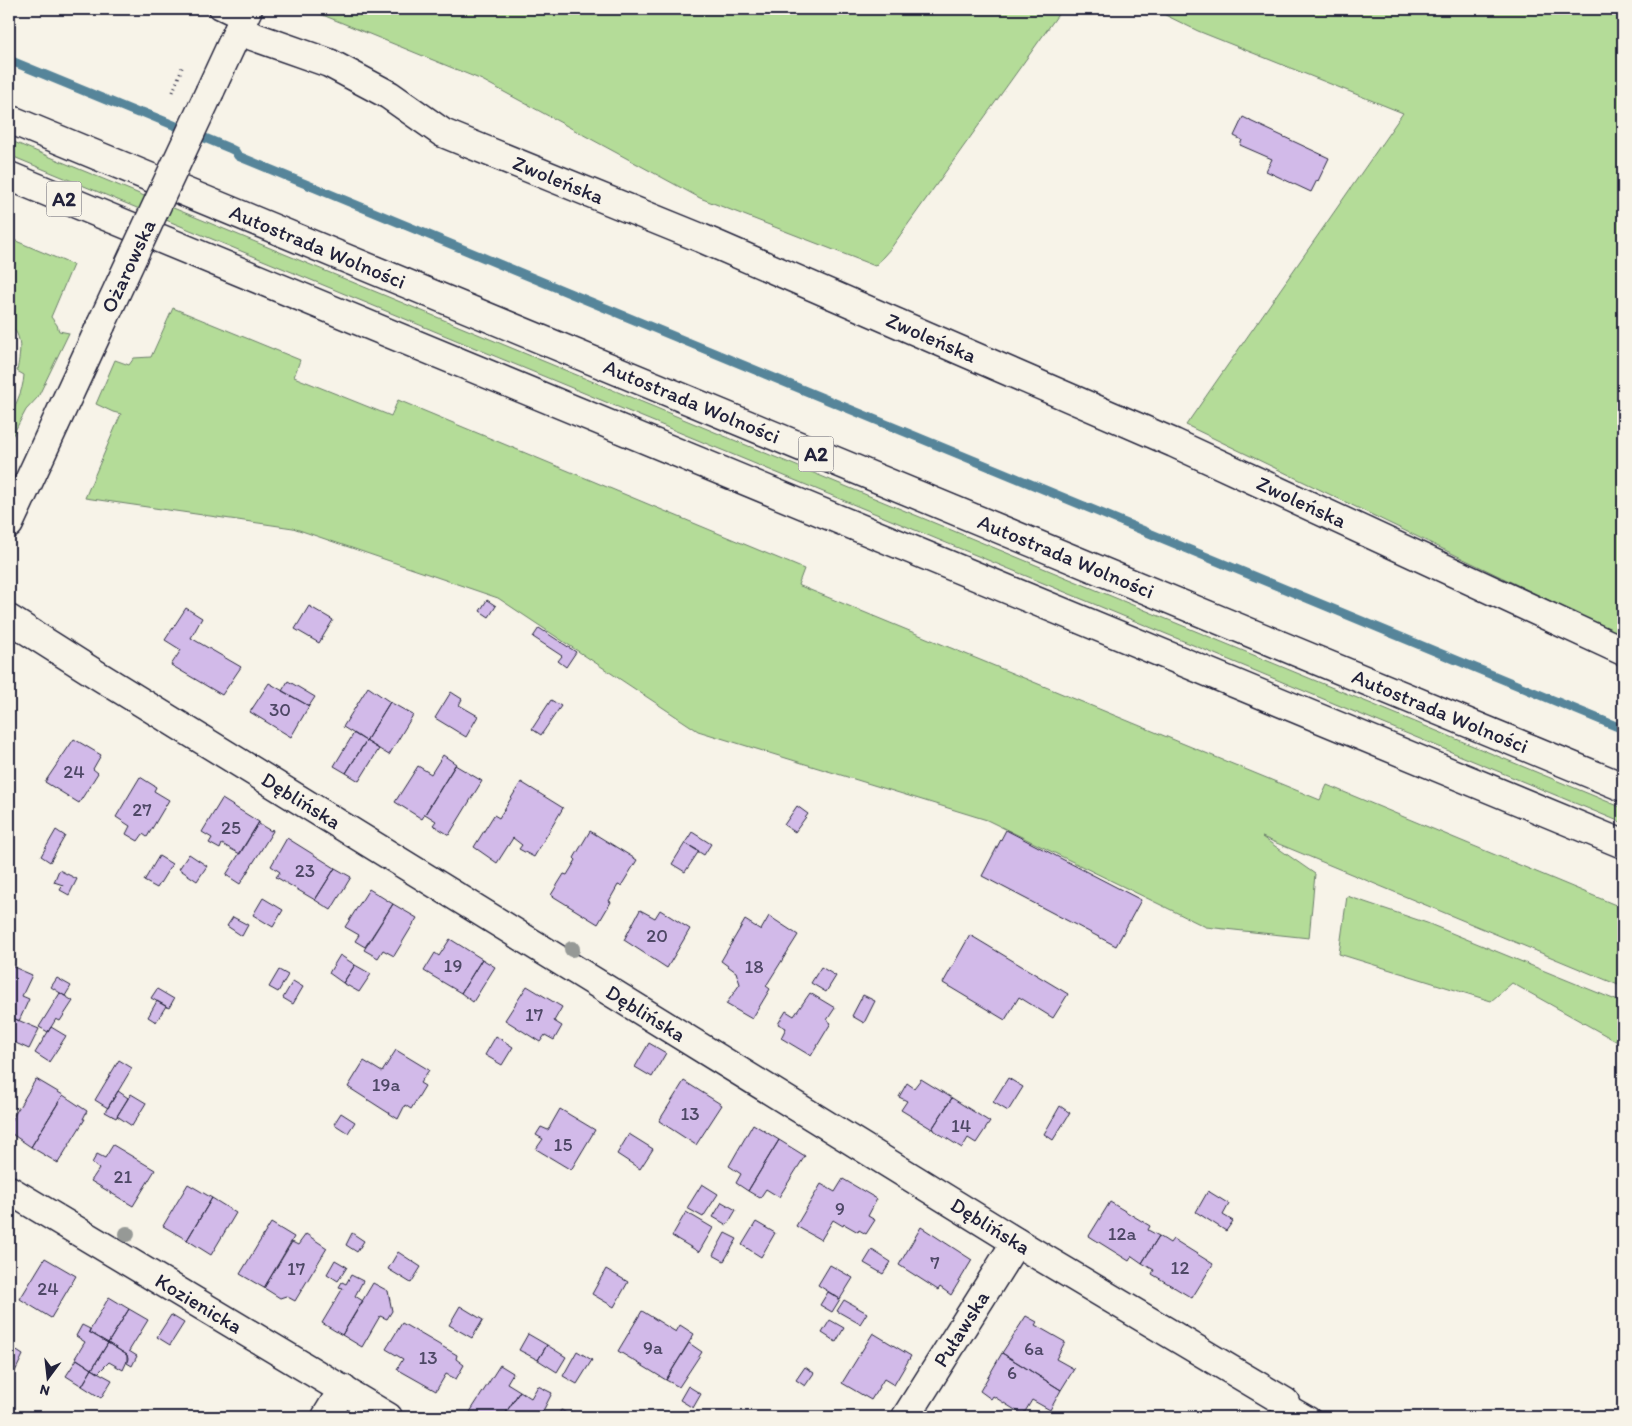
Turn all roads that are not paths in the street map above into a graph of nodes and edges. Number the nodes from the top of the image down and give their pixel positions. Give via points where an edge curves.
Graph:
1 (218, 9) edge
2 (243, 20) edge
3 (9, 119) edge
4 (9, 176) edge
5 (9, 524) edge
6 (9, 619) edge
7 (1623, 651) edge
8 (1623, 787) edge
9 (1623, 844) edge
10 (9, 1190) edge
11 (1016, 1242) junction
12 (342, 1389) junction
13 (1285, 1402) joint
14 (326, 1417) edge
15 (388, 1417) edge
16 (906, 1417) edge
17 (1310, 1417) edge

1 - 2 lane
2 - 5 main road, Ożarowska, bridge
2 - 7 main road, Zwoleńska via 389,95 444,134 701,238 1174,443
3 - 8 main road, Autostrada Wolności / A2
4 - 9 main road, A2
6 - 11 main road, Dęblińska
10 - 12 main road, Kozienicka
11 - 13 main road, Dęblińska
11 - 16 main road, Puławska
12 - 14 main road
12 - 15 main road, Kozienicka
13 - 17 lane

